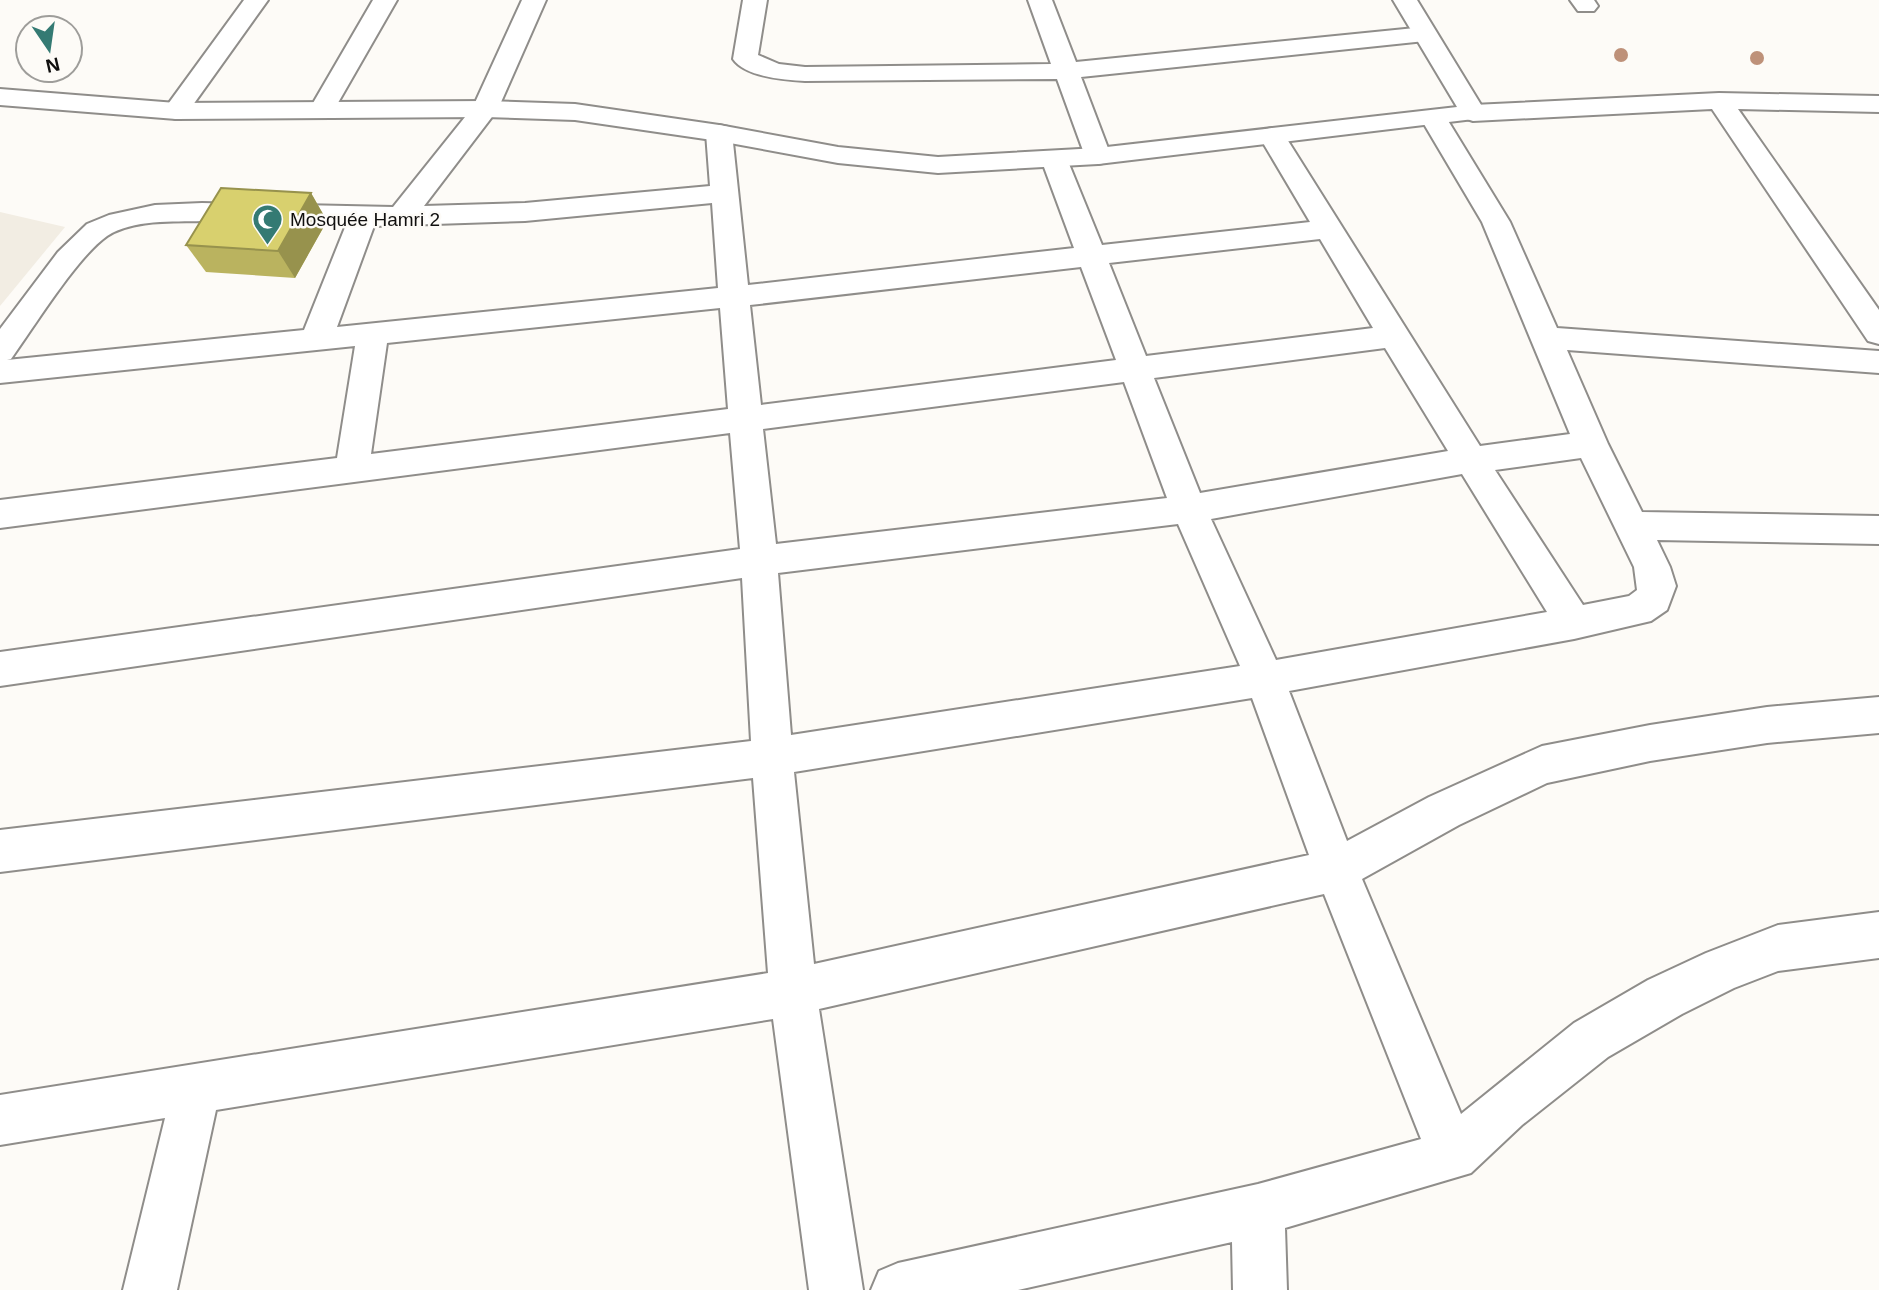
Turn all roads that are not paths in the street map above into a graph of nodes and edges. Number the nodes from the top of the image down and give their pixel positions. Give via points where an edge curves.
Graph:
1 (256, 0) edge
2 (384, 0) edge
3 (534, 0) edge
4 (755, 0) edge
5 (1040, 0) edge
6 (1405, 0) edge
7 (1425, 34) junction
8 (1065, 71) junction
9 (0, 97) edge
10 (1719, 102) junction
11 (1879, 104) edge
12 (485, 109) junction
13 (322, 110) junction
14 (176, 111) junction
15 (1473, 113) junction
16 (1434, 119) junction
17 (719, 133) junction
18 (1272, 136) junction
19 (1098, 156) junction
20 (1054, 159) junction
21 (723, 193) junction
22 (403, 214) junction
23 (363, 217) junction
24 (1326, 229) junction
25 (1093, 255) junction
26 (733, 297) junction
27 (1879, 333) edge
28 (373, 334) junction
29 (1393, 336) junction
30 (1546, 338) junction
31 (316, 340) junction
32 (0, 351) edge
33 (1879, 362) edge
34 (1135, 371) junction
35 (0, 372) edge
36 (745, 419) junction
37 (1591, 444) junction
38 (1471, 460) junction
39 (352, 469) junction
40 (1189, 509) junction
41 (0, 514) edge
42 (1633, 526) junction
43 (1879, 530) edge
44 (759, 561) junction
45 (1574, 623) junction
46 (0, 669) edge
47 (1265, 679) junction
48 (1879, 715) edge
49 (772, 757) junction
50 (0, 851) edge
51 (1336, 870) junction
52 (1879, 935) edge
53 (793, 992) junction
54 (196, 1089) junction
55 (0, 1120) edge
56 (1453, 1155) junction
57 (1258, 1210) junction
58 (150, 1290) edge
59 (836, 1290) edge
60 (898, 1290) edge
61 (1261, 1290) edge

1 - 14 street
2 - 13 street
3 - 12 street
4 - 8 street via 745,59 774,71
5 - 8 street
6 - 7 street
7 - 8 street
7 - 15 street
8 - 19 street
9 - 14 street
10 - 11 street
10 - 15 street
10 - 27 street
12 - 13 street
12 - 17 street via 575,112
12 - 22 street
13 - 14 street
15 - 16 street
16 - 18 street
16 - 30 street via 1496,222
17 - 20 street via 838,155 938,165
17 - 21 street
18 - 19 street
18 - 24 street
19 - 20 street
20 - 25 street
21 - 22 street via 526,212
21 - 26 street
22 - 23 street
23 - 31 street
23 - 32 street via 202,212 119,221 97,230 68,259
24 - 25 street
24 - 29 street
25 - 26 street
25 - 34 street
26 - 28 street
26 - 36 street
28 - 31 street
28 - 39 street
29 - 34 street
29 - 38 street
30 - 33 street
30 - 37 street
31 - 35 street
34 - 36 street
34 - 40 street
36 - 39 street
36 - 44 street
37 - 38 street
37 - 42 street
38 - 40 street
38 - 45 street
39 - 41 street
40 - 44 street
40 - 47 street
42 - 43 street
42 - 45 street via 1652,567 1657,586 1654,599 1638,610
44 - 46 street
44 - 49 street
45 - 47 street
47 - 49 street
47 - 51 street
48 - 51 street via 1768,725 1542,765 1444,811
49 - 50 street
49 - 53 street
51 - 53 street
51 - 56 street
52 - 56 street via 1778,948 1665,997 1591,1040
53 - 54 street
53 - 59 street
54 - 55 street
54 - 58 street
56 - 57 street
57 - 60 street
57 - 61 street

